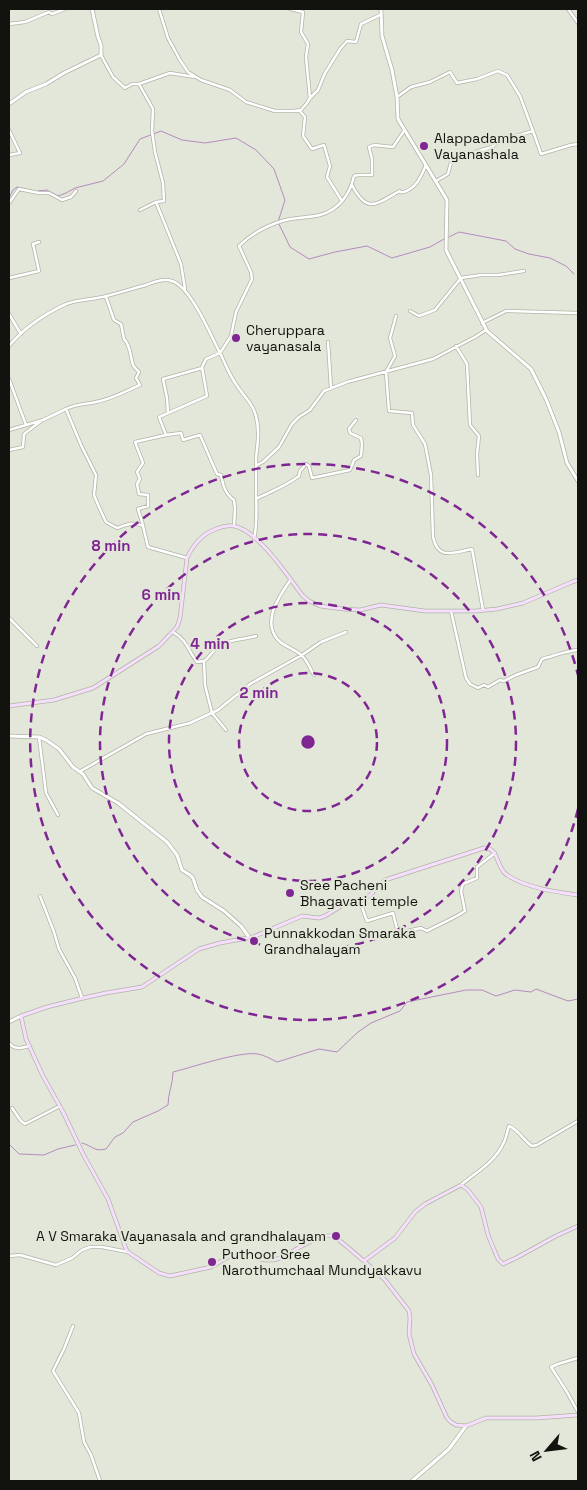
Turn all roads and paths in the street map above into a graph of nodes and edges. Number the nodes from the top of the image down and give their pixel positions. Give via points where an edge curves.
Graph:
1 (65, 9) edge
2 (92, 9) edge
3 (159, 9) edge
4 (290, 9) edge
5 (381, 9) edge
6 (568, 9) edge
7 (380, 15) junction
8 (578, 23) edge
9 (9, 24) edge
10 (101, 56) junction
11 (198, 78) junction
12 (139, 84) junction
13 (397, 97) junction
14 (310, 98) junction
15 (9, 104) edge
16 (299, 110) junction
17 (9, 130) edge
18 (404, 131) junction
19 (533, 131) junction
20 (578, 144) edge
21 (9, 155) edge
22 (426, 165) junction
23 (436, 181) junction
24 (352, 185) junction
25 (76, 191) dead end
26 (342, 201) junction
27 (156, 202) junction
28 (9, 203) edge
29 (140, 210) dead end
30 (39, 242) dead end
31 (524, 271) dead end
32 (9, 278) edge
33 (461, 278) junction
34 (184, 289) junction
35 (105, 296) junction
36 (410, 311) dead end
37 (578, 313) edge
38 (9, 314) edge
39 (396, 316) dead end
40 (482, 323) junction
41 (486, 330) junction
42 (21, 334) junction
43 (328, 342) dead end
44 (9, 346) edge
45 (456, 346) junction
46 (220, 353) junction
47 (202, 368) junction
48 (386, 372) junction
49 (9, 379) edge
50 (331, 388) junction
51 (66, 409) junction
52 (168, 413) junction
53 (43, 420) junction
54 (356, 420) dead end
55 (26, 425) junction
56 (9, 430) edge
57 (166, 435) junction
58 (9, 450) edge
59 (257, 465) junction
60 (478, 475) dead end
61 (578, 481) edge
62 (258, 498) junction
63 (234, 526) junction
64 (145, 531) junction
65 (254, 538) junction
66 (187, 558) junction
67 (291, 579) junction
68 (578, 580) edge
69 (483, 610) junction
70 (451, 611) junction
71 (9, 618) edge
72 (173, 632) junction
73 (346, 632) dead end
74 (256, 636) dead end
75 (36, 646) dead end
76 (578, 650) edge
77 (302, 655) junction
78 (204, 661) junction
79 (314, 675) dead end
80 (9, 706) edge
81 (212, 713) junction
82 (226, 730) dead end
83 (9, 736) edge
84 (39, 737) junction
85 (79, 772) junction
86 (58, 815) dead end
87 (495, 853) junction
88 (578, 895) edge
89 (40, 896) dead end
90 (359, 899) junction
91 (249, 936) junction
92 (82, 998) junction
93 (21, 1016) junction
94 (9, 1022) edge
95 (9, 1042) edge
96 (29, 1046) junction
97 (60, 1106) junction
98 (12, 1108) dead end
99 (578, 1121) edge
100 (462, 1186) junction
101 (578, 1226) edge
102 (128, 1252) junction
103 (9, 1256) edge
104 (364, 1261) junction
105 (73, 1326) dead end
106 (578, 1358) edge
107 (578, 1413) edge
108 (466, 1426) junction
109 (100, 1481) edge
110 (412, 1481) edge

1 - 9 street
2 - 10 street
3 - 11 street via 168,38 180,60 188,72
4 - 14 street via 303,12 301,32 308,44
5 - 7 street
6 - 8 street
7 - 13 street
7 - 14 street via 362,24 356,42 347,41 340,49 318,90
10 - 12 street via 125,88
10 - 15 street via 26,92
11 - 12 street via 170,72
11 - 16 street via 230,90 253,105 275,111
12 - 27 street via 153,109 152,131 164,201
13 - 18 street via 398,119
13 - 19 street via 411,87 450,72 458,83 498,71 507,75 520,96
14 - 16 street
16 - 26 street via 305,118 303,136 312,149 324,145 330,166 327,177
17 - 21 street via 20,153
18 - 22 street
18 - 24 street via 392,147 374,145 369,148 372,175 354,176
19 - 20 street via 541,154
19 - 23 street via 461,156 451,162 448,174
22 - 23 street
22 - 24 street via 414,186 374,204 366,203
23 - 33 street via 448,206 446,250
24 - 26 street
25 - 28 street via 62,200 49,193 19,189
26 - 46 street via 322,215 278,223 250,236 239,246 252,279 236,312 231,336
27 - 29 street
27 - 34 street via 182,264
30 - 32 street via 33,244 39,270
31 - 33 street
33 - 36 street via 435,310 418,316
33 - 40 street
34 - 35 street via 167,280
34 - 46 street
35 - 42 street via 66,304
35 - 51 street via 114,320 121,324 133,366 139,372 136,378 140,385 107,399
37 - 40 street via 506,310
38 - 42 street
39 - 48 street via 390,338 395,356
40 - 41 street
41 - 45 street
41 - 61 street via 531,369 559,432 567,463
42 - 44 street
43 - 50 street
45 - 48 street via 434,359
45 - 60 street via 467,364 470,425 479,436
46 - 47 street via 206,359
46 - 59 street via 255,414 259,438
47 - 52 street via 207,396
47 - 52 street via 163,379
48 - 50 street
48 - 69 street via 389,411 412,413 413,425 424,444 431,475 435,546 447,554 472,548
49 - 55 street
50 - 59 street via 297,418 280,447
51 - 53 street
51 - 64 street via 96,475 94,495 106,522 117,528 140,524
52 - 57 street via 159,417
53 - 55 street
53 - 58 street via 24,434 23,447
54 - 62 street via 349,429 361,438 361,456 354,460 350,470 312,478 306,464 294,480
55 - 56 street
57 - 63 street via 181,433 183,440 200,435 228,496 234,500
57 - 64 street via 135,442 143,463 137,472 139,494 148,494 148,506 138,509
59 - 62 street
62 - 65 street
63 - 65 main road
63 - 66 main road via 203,535
64 - 66 street via 148,547
65 - 67 main road
66 - 72 main road via 180,618
67 - 70 main road via 309,601 329,608 351,610 381,605
67 - 77 street via 277,602 272,628 279,641
68 - 69 main road via 523,603
69 - 70 main road
70 - 76 street via 466,678 478,688 538,667 542,659
71 - 75 street
72 - 78 street via 182,638 197,662
72 - 80 main road via 158,646 93,688 54,700
73 - 77 street via 321,642
74 - 78 street via 223,644
77 - 79 street
77 - 81 street via 250,684
78 - 81 street via 205,685
81 - 82 street
81 - 85 street via 190,723 146,734
83 - 84 street
84 - 85 street via 59,749
84 - 86 street via 46,793
85 - 91 street via 92,788 118,803 167,842 177,855 182,870 195,880 202,897 224,911
87 - 88 main road via 501,870 515,879 545,890
87 - 90 main road via 484,848 403,873 385,880 369,896
87 - 90 street via 477,867 477,878 463,884 461,891 465,911 427,931 421,928 398,933 392,913 367,921
89 - 92 street via 59,949
90 - 91 main road via 325,916 302,916
91 - 92 main road via 199,949 142,988
92 - 93 main road
93 - 94 street
93 - 96 main road
95 - 96 street via 16,1048
96 - 97 main road
97 - 98 street via 25,1124
97 - 102 main road via 108,1199
99 - 100 street via 532,1146 509,1126 504,1144 485,1167
100 - 101 main road via 481,1207 488,1236 503,1264
100 - 104 main road via 425,1204 395,1238
102 - 103 street via 90,1247 56,1265 20,1255
102 - 104 main road via 159,1273 170,1276 211,1267 235,1253 277,1259 327,1235
104 - 108 main road via 385,1280 409,1311 411,1346 418,1362 447,1418 456,1425
105 - 109 street via 53,1371 79,1413 84,1442
106 - 107 street via 551,1368
107 - 108 main road via 536,1418 486,1418
108 - 110 street via 449,1449

